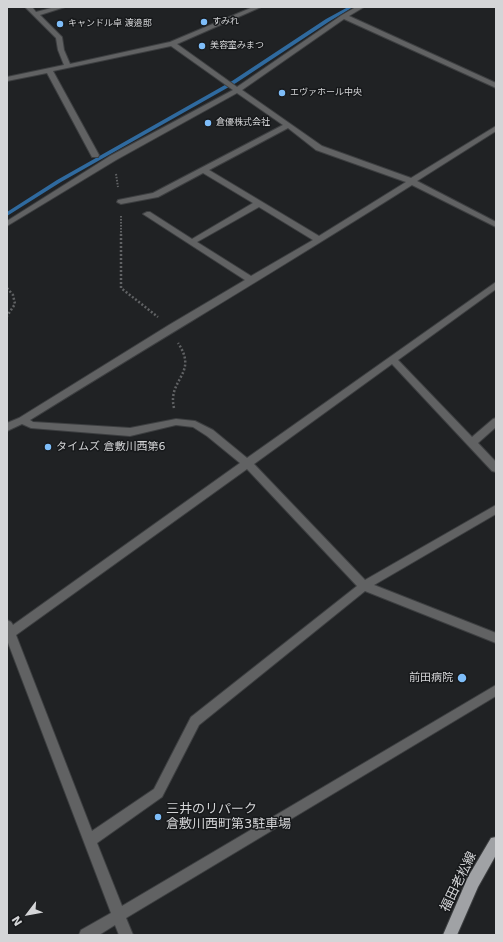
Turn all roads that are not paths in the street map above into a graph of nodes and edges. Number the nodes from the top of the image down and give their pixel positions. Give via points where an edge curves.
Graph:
1 (28, 7) edge
2 (62, 7) edge
3 (258, 7) edge
4 (360, 7) edge
5 (35, 14) junction
6 (344, 16) junction
7 (172, 44) junction
8 (68, 66) junction
9 (49, 70) junction
10 (7, 79) edge
11 (496, 86) edge
12 (232, 87) junction
13 (288, 125) junction
14 (496, 128) edge
15 (95, 155) dead end
16 (204, 170) junction
17 (411, 181) junction
18 (121, 202) road end
19 (259, 203) junction
20 (147, 214) dead end
21 (7, 224) edge
22 (496, 226) edge
23 (318, 240) junction
24 (192, 242) junction
25 (251, 280) junction
26 (496, 285) edge
27 (393, 360) junction
28 (22, 420) junction
29 (496, 421) edge
30 (7, 427) edge
31 (472, 443) junction
32 (247, 463) junction
33 (496, 468) edge
34 (496, 509) edge
35 (364, 586) junction
36 (9, 629) edge
37 (496, 638) edge
38 (12, 656) edge
39 (496, 690) edge
40 (89, 841) junction
41 (496, 843) edge
42 (119, 916) junction
43 (86, 935) edge
44 (126, 935) edge
45 (450, 935) edge

1 - 5 street
2 - 5 street
3 - 7 street
4 - 6 street
5 - 8 street via 59,37
6 - 11 street
6 - 12 street
7 - 8 street
7 - 12 street
8 - 9 street
9 - 10 street
9 - 15 street
12 - 13 street
12 - 21 street
13 - 16 street
13 - 17 street via 318,148
14 - 17 street
16 - 18 street via 156,195
16 - 19 street
17 - 22 street
17 - 23 street
19 - 23 street
19 - 24 street
20 - 24 street
23 - 25 street
24 - 25 street
25 - 28 street
26 - 27 street
27 - 31 street
27 - 32 street
28 - 30 street
28 - 32 street via 31,425 130,432 176,422 195,424
29 - 31 street
31 - 33 street
32 - 35 street
32 - 36 street
34 - 35 street
35 - 37 street
35 - 40 street via 195,721 158,793
36 - 38 street
38 - 40 street
39 - 42 street
40 - 42 street
41 - 45 main road, 福田老松線 via 473,882
42 - 43 street
42 - 44 street

